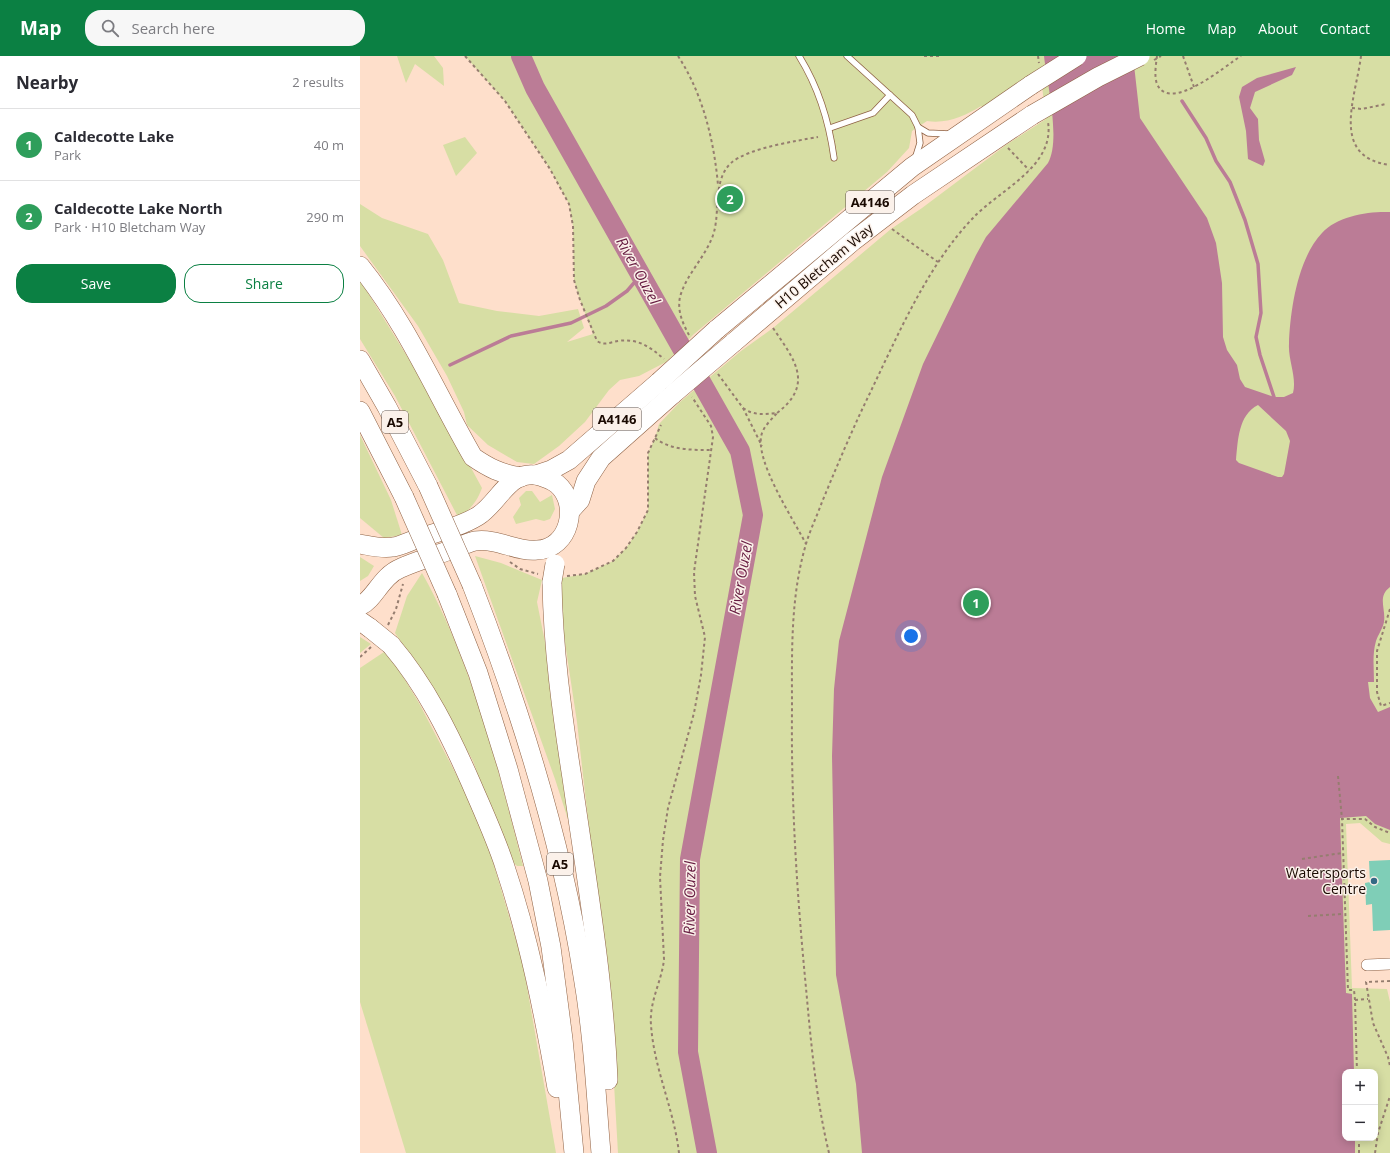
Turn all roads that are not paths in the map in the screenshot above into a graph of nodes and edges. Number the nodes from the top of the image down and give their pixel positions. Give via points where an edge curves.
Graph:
1 (799, 56) edge
2 (848, 56) edge
3 (1077, 56) edge
4 (1140, 56) edge
5 (890, 95) junction
6 (918, 127) junction
7 (830, 128) junction
8 (960, 133) junction
9 (834, 158) dead end
10 (912, 167) junction
11 (360, 266) edge
12 (360, 360) edge
13 (666, 388) junction
14 (360, 411) edge
15 (528, 476) junction
16 (570, 511) junction
17 (559, 541) junction
18 (360, 544) edge
19 (360, 606) edge
20 (365, 625) edge
21 (1390, 964) edge
22 (1367, 965) dead end
23 (574, 1149) edge
24 (601, 1153) edge
25 (609, 1153) edge

1 - 7 lane via 812,75
2 - 5 lane
3 - 8 highway, H10 Bletcham Way / A4146, bridge
4 - 13 highway, H10 Bletcham Way / A4146, bridge via 1098,77 1040,117 913,195 853,241 733,343
5 - 6 lane via 912,115
5 - 7 lane via 874,112
6 - 8 lane via 928,133
6 - 10 lane via 920,143
7 - 9 lane
8 - 10 highway, H10 Bletcham Way / A4146
10 - 13 highway, H10 Bletcham Way / A4146, bridge via 716,330
11 - 15 highway via 375,284 413,346 474,457 503,474
12 - 24 highway, A5, bridge via 428,486 472,585 500,658 534,762 565,887 583,976
13 - 15 highway, H10 Bletcham Way / A4146 via 569,460 551,470
13 - 16 highway, H10 Bletcham Way / A4146 via 601,458 590,475 580,500
14 - 23 highway, A5, bridge via 404,497 446,594 478,673 508,768 538,881 551,947
15 - 16 highway via 548,478 557,484 563,491
15 - 18 highway, H10 Bletcham Way via 511,481 490,506 468,521 394,547
16 - 17 highway via 566,529
17 - 19 highway via 539,550 522,549 505,543 475,541 399,568 385,578
17 - 25 highway, bridge via 555,564 560,579 552,606 562,712 602,1003
20 - 23 highway, bridge via 391,645 406,663 455,746 505,867 526,937 543,1007 560,1106
21 - 22 street

